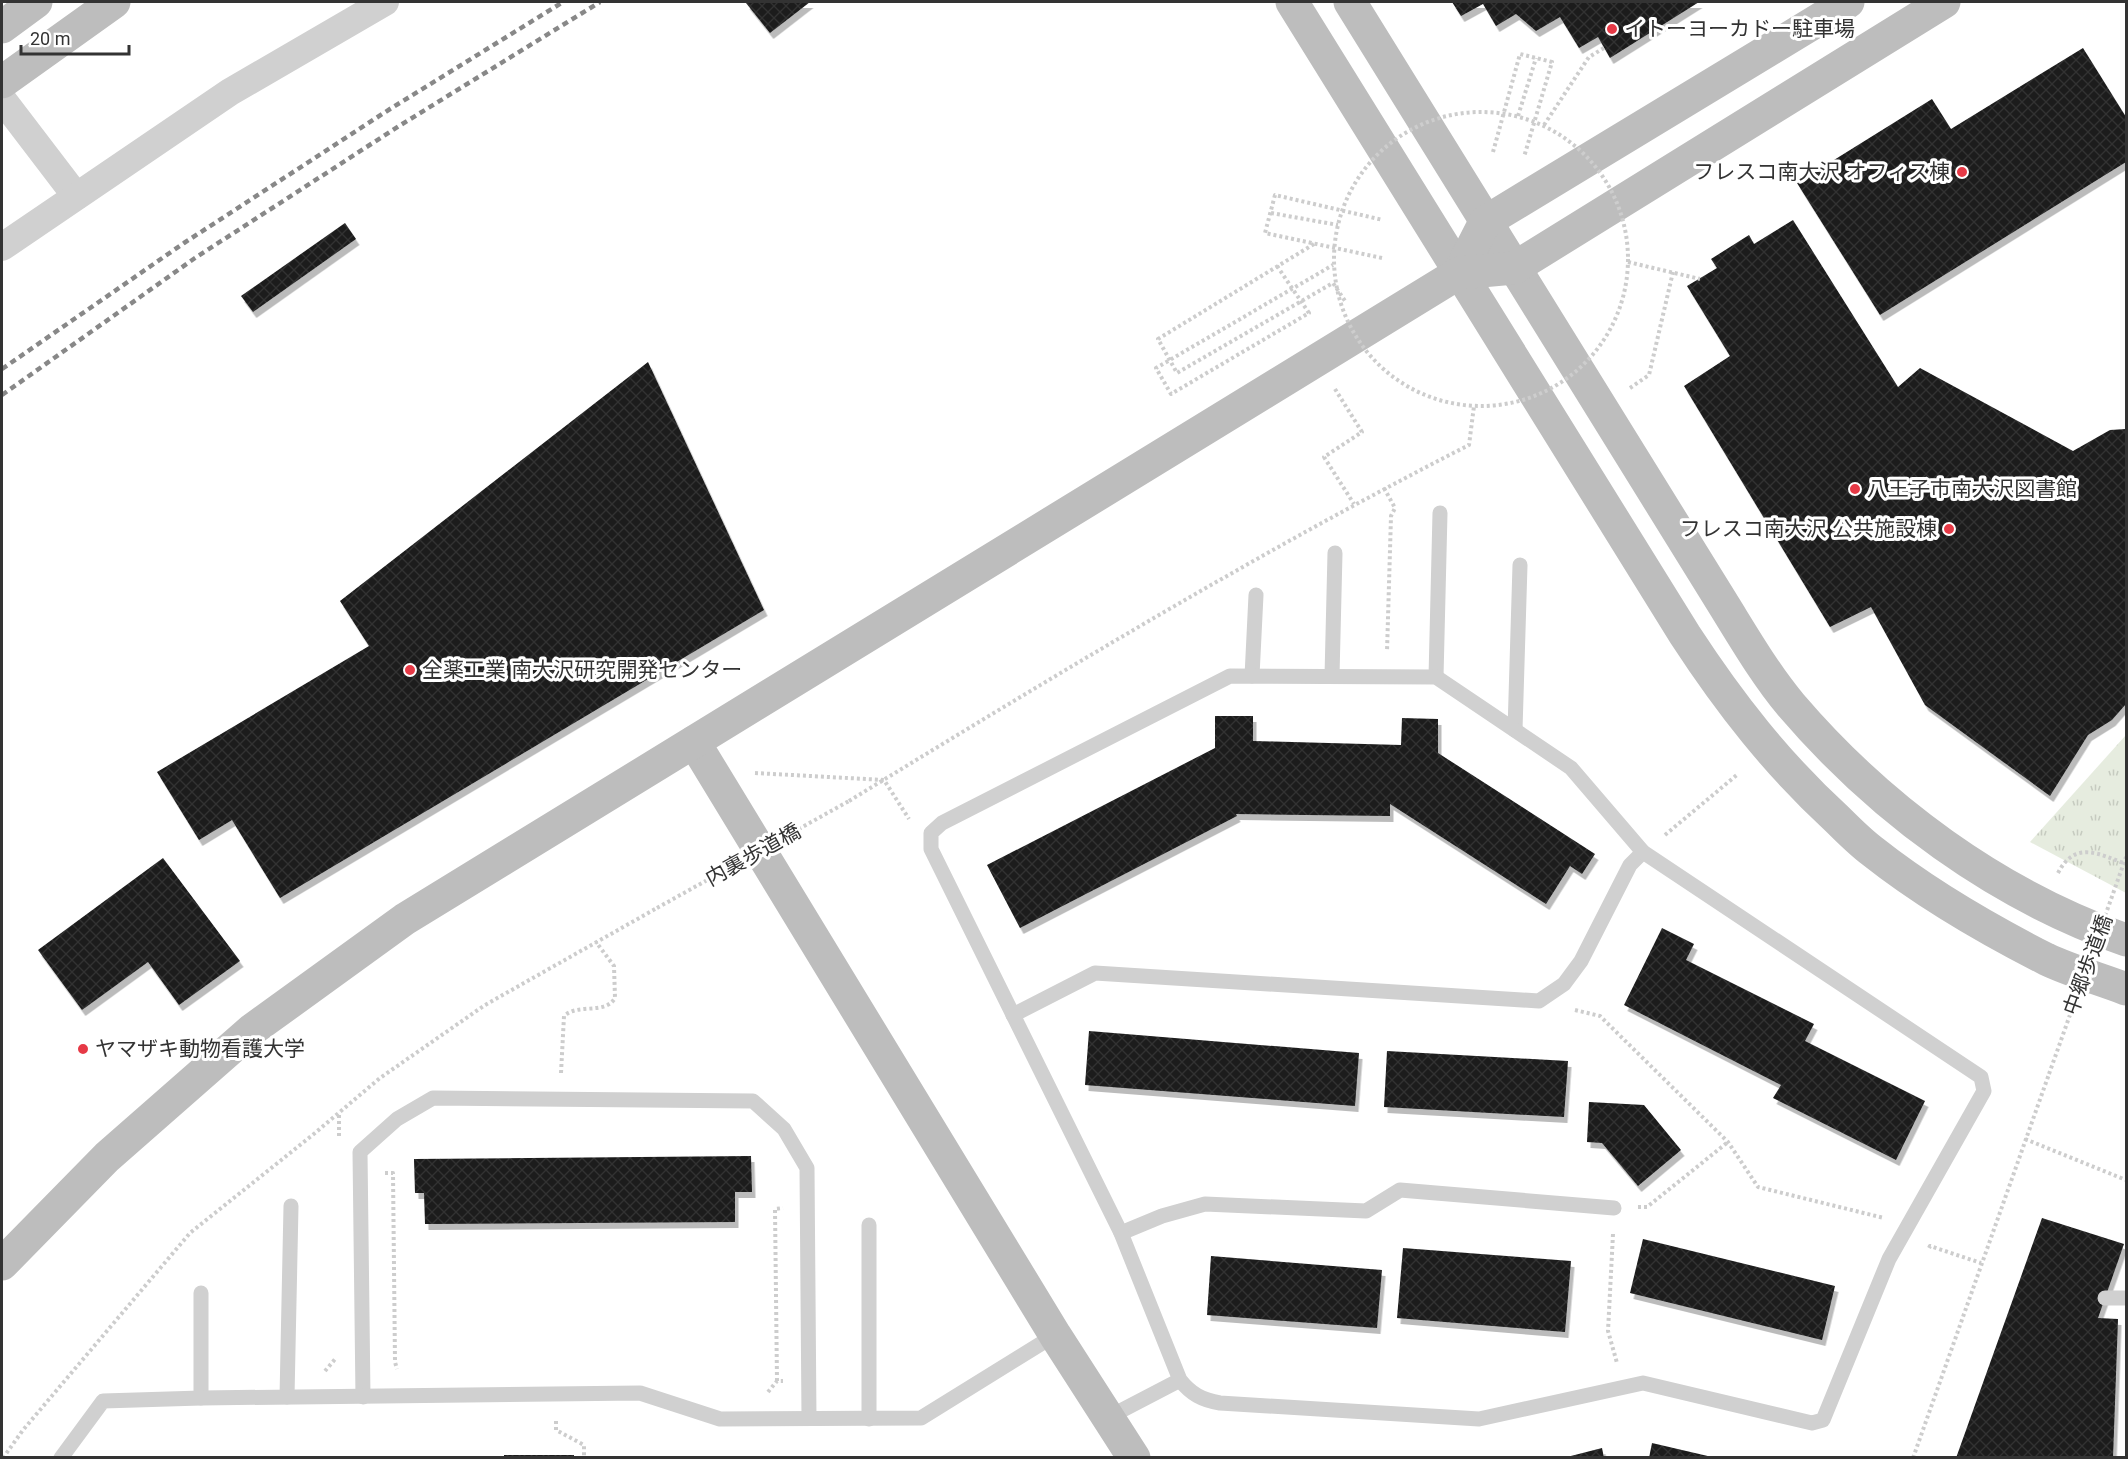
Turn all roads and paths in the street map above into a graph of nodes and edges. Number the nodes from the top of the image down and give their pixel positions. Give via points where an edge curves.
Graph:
1 (36, 2) edge
2 (114, 2) edge
3 (385, 2) edge
4 (1292, 2) edge
5 (1350, 2) edge
6 (1848, 2) edge
7 (1944, 2) edge
8 (2, 27) edge
9 (1604, 48) dead end
10 (1536, 58) junction
11 (2, 82) edge
12 (2, 99) edge
13 (1518, 116) junction
14 (1544, 125) junction
15 (1493, 152) dead end
16 (1524, 158) dead end
17 (76, 196) junction
18 (1271, 213) junction
19 (1383, 220) dead end
20 (1485, 222) junction
21 (1338, 225) junction
22 (1314, 244) junction
23 (2, 247) edge
24 (1382, 258) dead end
25 (1628, 262) junction
26 (1333, 265) junction
27 (1277, 266) junction
28 (1514, 268) junction
29 (1672, 272) junction
30 (1459, 273) junction
31 (1700, 279) dead end
32 (1348, 307) dead end
33 (1332, 385) dead end
34 (1623, 393) dead end
35 (1474, 406) junction
36 (1384, 488) junction
37 (1354, 504) junction
38 (1440, 513) dead end
39 (1335, 553) dead end
40 (1520, 566) dead end
41 (1256, 596) dead end
42 (1252, 676) junction
43 (1332, 676) junction
44 (1386, 677) junction
45 (1436, 677) junction
46 (1515, 730) junction
47 (694, 742) junction
48 (754, 772) dead end
49 (1738, 774) dead end
50 (884, 780) junction
51 (1688, 817) dead end
52 (931, 833) junction
53 (1643, 852) junction
54 (2127, 857) edge
55 (2127, 864) edge
56 (2058, 874) dead end
57 (2127, 940) edge
58 (597, 942) junction
59 (2127, 989) edge
60 (1539, 1000) junction
61 (1013, 1015) junction
62 (560, 1099) junction
63 (2025, 1139) junction
64 (1728, 1142) junction
65 (383, 1163) dead end
66 (2127, 1180) edge
67 (783, 1198) dead end
68 (291, 1206) dead end
69 (1614, 1208) junction
70 (869, 1225) dead end
71 (1121, 1233) junction
72 (1925, 1254) dead end
73 (1889, 1258) junction
74 (1981, 1263) junction
75 (2, 1264) edge
76 (201, 1293) dead end
77 (2105, 1298) dead end
78 (2127, 1298) edge
79 (1055, 1335) junction
80 (406, 1374) dead end
81 (1180, 1380) junction
82 (777, 1381) junction
83 (809, 1381) junction
84 (1624, 1387) junction
85 (767, 1394) dead end
86 (287, 1397) junction
87 (363, 1397) junction
88 (201, 1398) junction
89 (1109, 1417) junction
90 (809, 1418) junction
91 (869, 1419) junction
92 (556, 1430) dead end
93 (3, 1455) edge
94 (61, 1458) edge
95 (584, 1458) edge
96 (1134, 1458) edge
97 (1913, 1458) edge

1 - 8 street
2 - 11 street
3 - 17 street via 230,92
4 - 30 street
5 - 20 street
6 - 20 street
7 - 28 street
9 - 14 path via 1589,57
10 - 13 path
10 - 15 path via 1520,54
10 - 16 path via 1551,62
12 - 17 street
13 - 14 path, bridge
13 - 21 path, bridge via 1478,112 1455,115 1434,120 1389,143 1359,174
14 - 25 path, bridge via 1583,153 1610,187 1622,213
17 - 23 street
18 - 19 path via 1275,195
18 - 21 path
18 - 22 path via 1265,233
20 - 28 street
20 - 30 street
21 - 26 path, bridge
22 - 24 path
22 - 27 path
25 - 29 path
25 - 35 path, bridge via 1618,310 1607,336 1591,357 1541,393 1506,405
26 - 27 path, bridge via 1303,282 1294,288 1284,294 1234,322 1156,368 1171,394 1310,314 1297,296 1291,287
26 - 35 path, bridge via 1352,328 1377,362 1405,384 1429,396 1449,404
27 - 32 path via 1158,339 1177,373 1334,284
28 - 30 street
28 - 57 street via 1768,675 1818,735 1877,792 1966,861 2065,915
29 - 31 path
29 - 34 path via 1649,375
30 - 47 street
30 - 59 street via 1720,688 1755,734 1814,798 1870,850 1947,904 2048,960
33 - 37 path via 1362,432 1324,457
35 - 36 path, 内裏歩道橋 via 1469,445
36 - 37 path, 内裏歩道橋
36 - 44 path via 1395,508 1391,516
37 - 50 path, 内裏歩道橋
38 - 45 lane
39 - 43 lane
40 - 46 lane
41 - 42 lane
42 - 43 lane
42 - 52 lane via 1230,676 942,823
43 - 44 lane
44 - 45 lane
45 - 46 lane
46 - 53 lane via 1571,768
47 - 75 street via 405,919 254,1029 107,1157
47 - 79 street
48 - 50 path
49 - 51 path
50 - 52 path via 914,826
50 - 58 path, 内裏歩道橋, bridge
52 - 61 lane via 931,849
53 - 60 lane via 1630,866 1581,962 1564,984
53 - 73 lane via 1981,1077 1984,1090
54 - 63 path, 中郷歩道橋, bridge
55 - 56 path via 2086,851 2073,855
58 - 62 path via 614,966 615,998 602,1007 575,1009 564,1016
58 - 93 path, 内裏歩道橋 via 485,1005 380,1078 190,1233
60 - 61 lane via 1095,973
60 - 64 path via 1600,1016
61 - 71 lane
62 - 83 lane via 753,1101 784,1129 807,1168
62 - 87 lane via 433,1098 397,1119 360,1152
63 - 66 path
63 - 74 path, 中郷歩道橋
64 - 69 path via 1647,1207
64 - 73 path via 1758,1186 1887,1218
65 - 80 path via 383,1173 393,1173 395,1362 398,1371
67 - 82 path via 783,1208 775,1209
68 - 86 lane
69 - 71 lane via 1400,1190 1366,1211 1205,1204
69 - 84 path via 1608,1331
70 - 91 lane
71 - 81 lane
72 - 74 path via 1930,1246
73 - 84 lane via 1823,1420 1812,1423 1643,1383
74 - 97 path, 中郷歩道橋
76 - 88 lane
77 - 78 lane
79 - 89 street
79 - 91 lane via 921,1418
81 - 84 lane via 1204,1400 1220,1403 1479,1419
81 - 89 lane
82 - 83 path
82 - 85 path
83 - 90 lane
86 - 87 lane
86 - 88 lane
87 - 90 lane via 640,1393 720,1419
88 - 94 lane via 103,1401
89 - 96 street
90 - 91 lane
92 - 95 path via 584,1444

